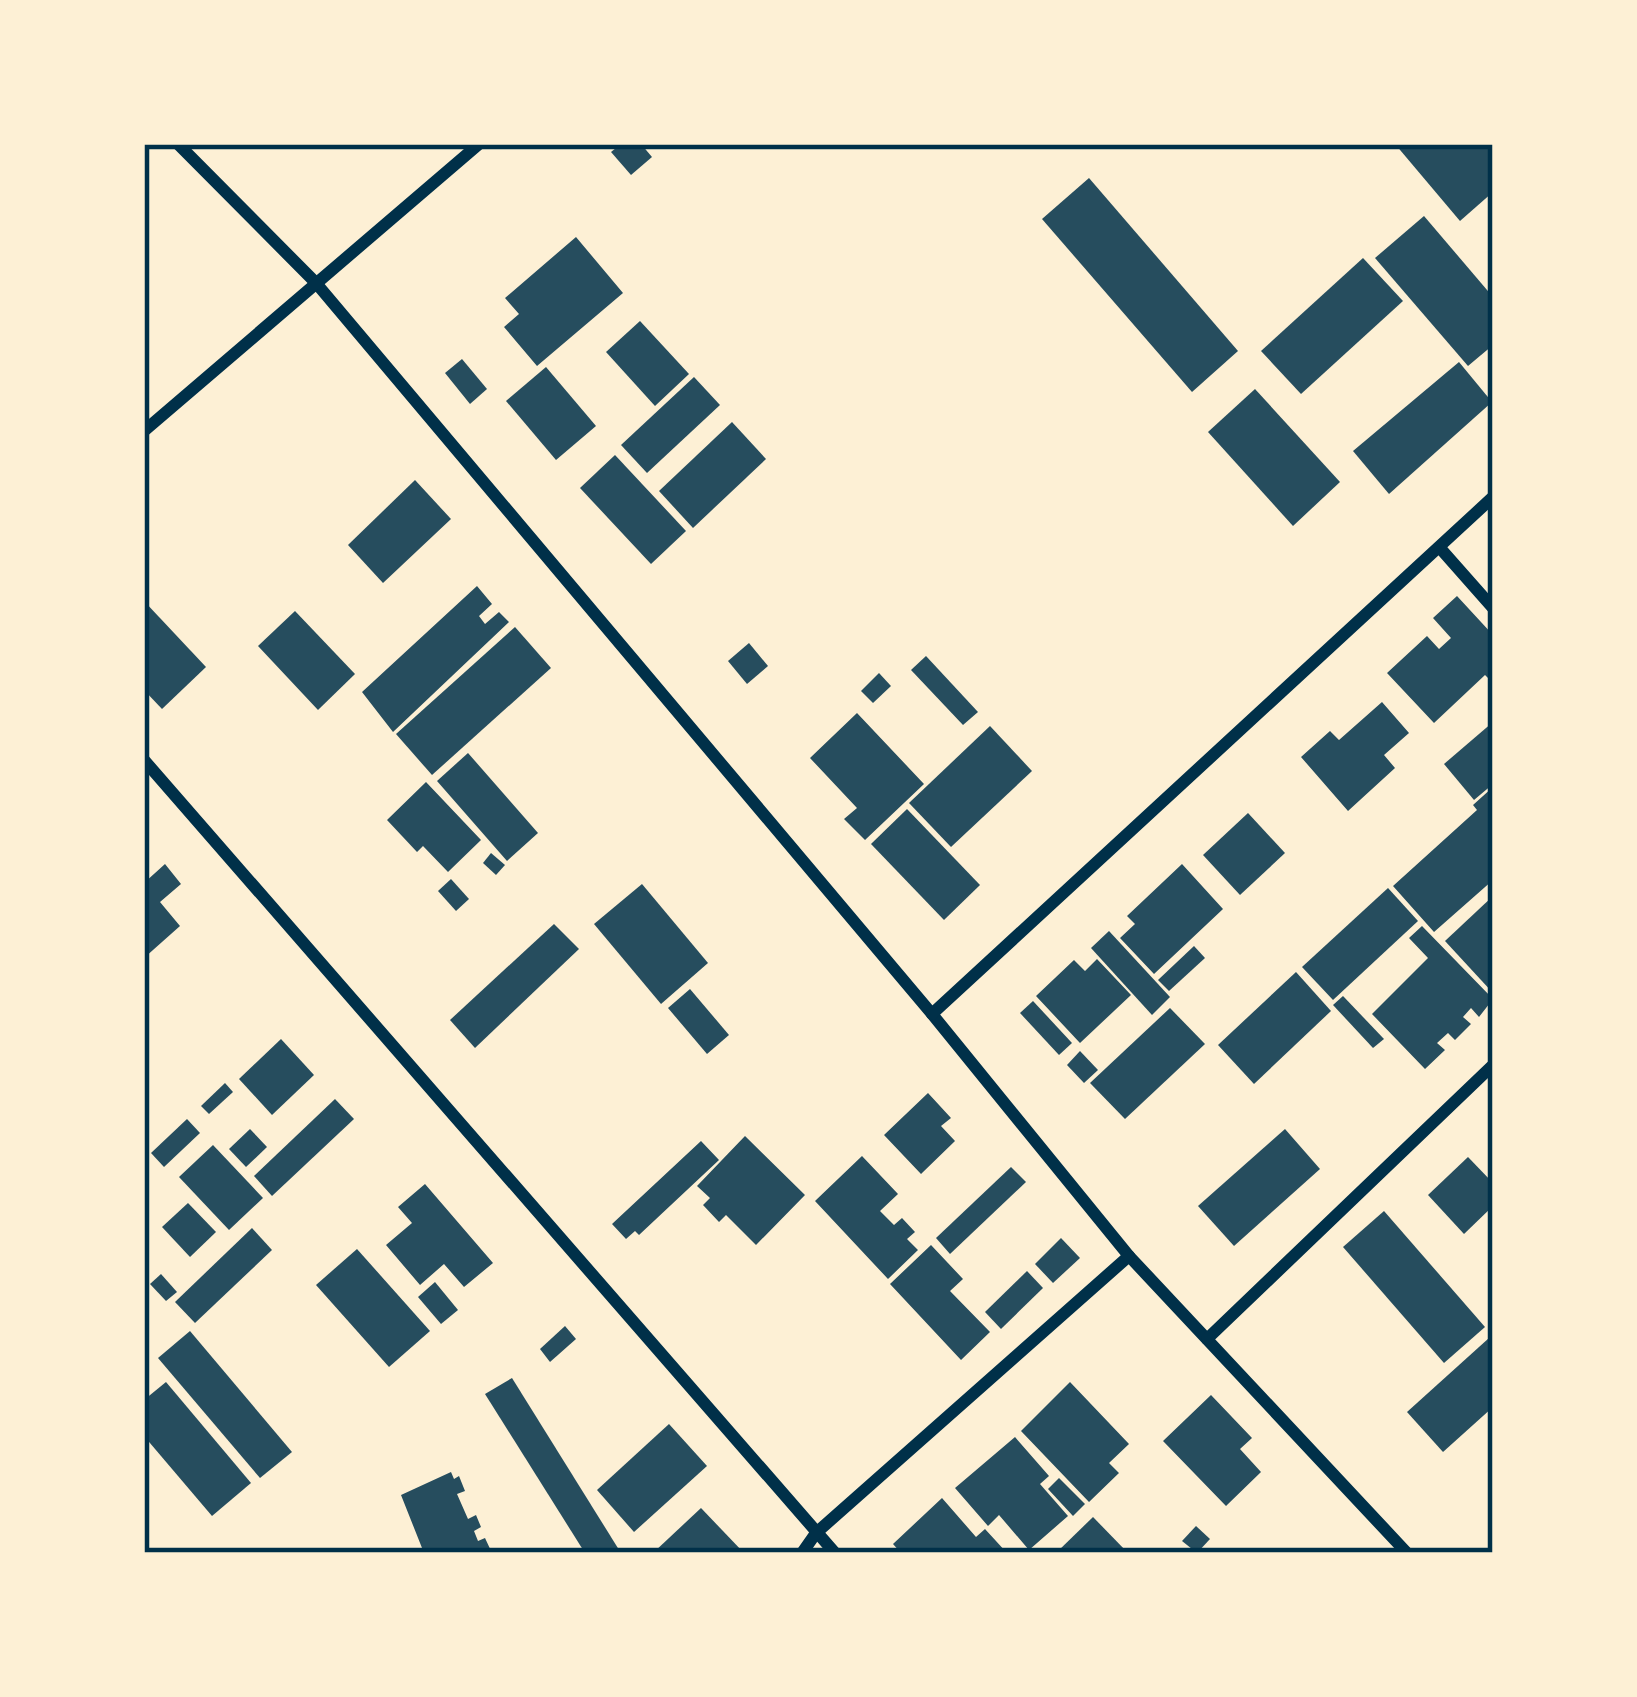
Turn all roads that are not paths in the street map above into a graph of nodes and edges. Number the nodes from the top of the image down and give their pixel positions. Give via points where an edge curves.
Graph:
1 (178, 144) edge
2 (479, 144) edge
3 (316, 283) junction
4 (144, 431) edge
5 (1493, 497) edge
6 (1440, 548) junction
7 (1493, 608) edge
8 (144, 760) edge
9 (932, 1014) junction
10 (1493, 1065) edge
11 (1129, 1256) junction
12 (1207, 1339) junction
13 (817, 1533) junction
14 (802, 1553) edge
15 (836, 1553) edge
16 (1407, 1553) edge

1 - 3 street
2 - 3 street
3 - 4 street
3 - 9 street
5 - 6 street
6 - 7 street
6 - 9 street
8 - 13 street
9 - 11 street
10 - 12 street
11 - 12 street
11 - 13 street
12 - 16 street
13 - 14 street
13 - 15 street

